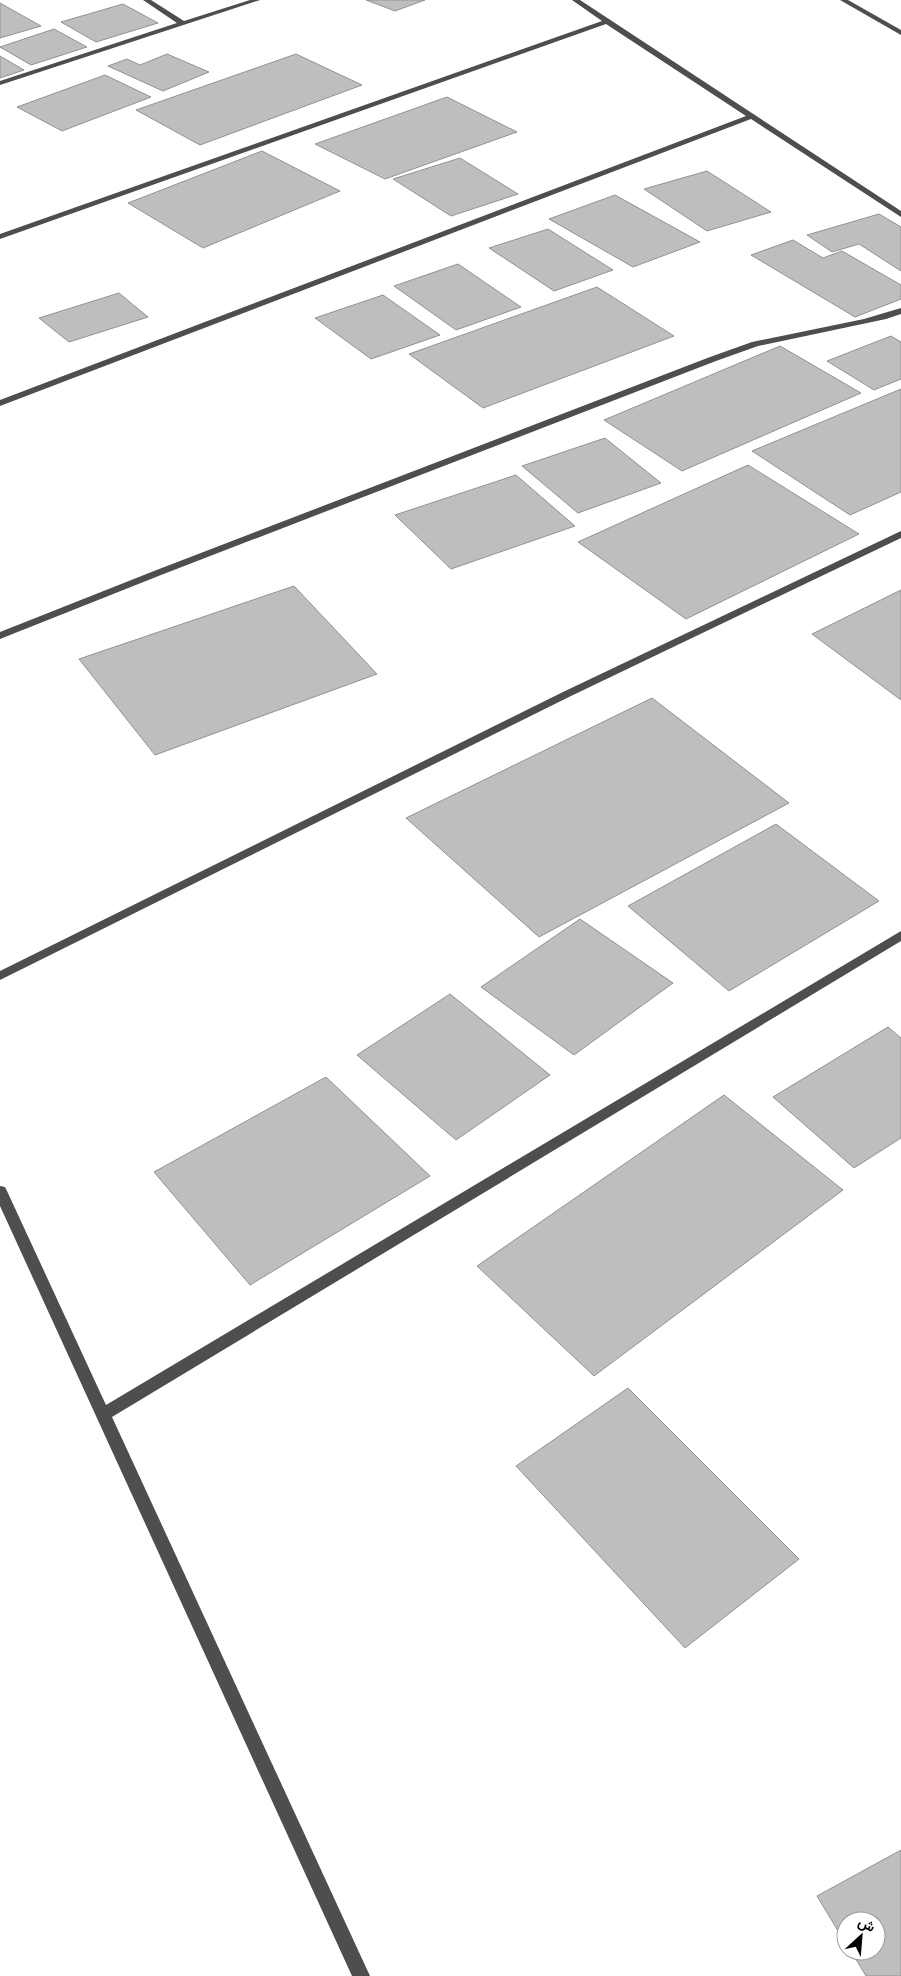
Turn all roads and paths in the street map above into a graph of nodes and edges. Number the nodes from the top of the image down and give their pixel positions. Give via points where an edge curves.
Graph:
1 (146, 0) edge
2 (257, 0) edge
3 (575, 0) edge
4 (843, 0) edge
5 (608, 21) junction
6 (183, 24) junction
7 (901, 33) edge
8 (0, 83) edge
9 (753, 116) junction
10 (901, 215) edge
11 (0, 237) edge
12 (901, 311) edge
13 (0, 403) edge
14 (901, 534) edge
15 (0, 636) edge
16 (901, 935) edge
17 (0, 976) edge
18 (0, 1192) edge
19 (102, 1415) junction
20 (361, 1976) edge

1 - 6 street
2 - 6 street
3 - 5 street
4 - 7 street
5 - 9 street
5 - 11 street
6 - 8 street
9 - 10 street
9 - 13 street
12 - 15 street via 871,322 788,336 737,350 564,414
14 - 17 street via 567,694
16 - 19 street
18 - 19 street
19 - 20 street

